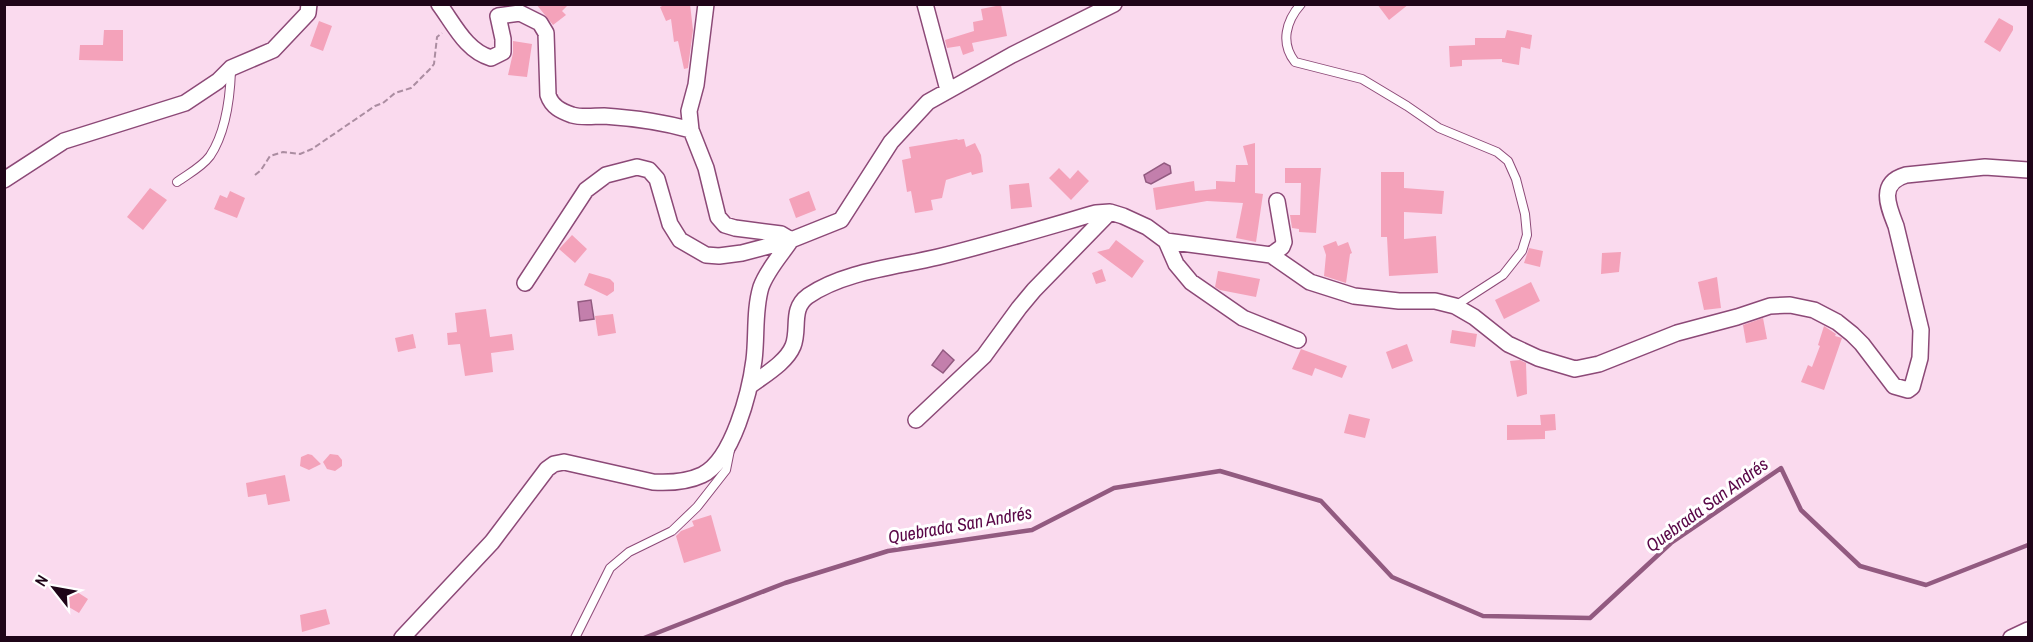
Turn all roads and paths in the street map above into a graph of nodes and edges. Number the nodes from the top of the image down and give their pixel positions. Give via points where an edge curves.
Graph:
1 (309, 4) edge
2 (439, 4) edge
3 (706, 4) edge
4 (925, 4) edge
5 (1114, 4) edge
6 (1301, 4) edge
7 (493, 10) edge
8 (454, 24) junction
9 (231, 68) junction
10 (948, 90) junction
11 (691, 130) junction
12 (2028, 170) edge
13 (255, 175) dead end
14 (4, 180) edge
15 (177, 182) dead end
16 (1277, 201) dead end
17 (1110, 212) junction
18 (791, 240) junction
19 (1166, 241) junction
20 (1271, 255) junction
21 (525, 283) dead end
22 (1455, 306) junction
23 (1298, 340) dead end
24 (750, 386) junction
25 (916, 420) dead end
26 (733, 437) junction
27 (2028, 630) edge
28 (402, 638) edge
29 (575, 638) edge
30 (2012, 638) edge

1 - 9 street via 308,13 273,50
2 - 8 street
3 - 11 street via 689,111
4 - 10 street
5 - 10 street
6 - 22 lane via 1291,15 1287,28 1288,47 1295,62 1362,79 1439,128 1497,152 1508,161 1525,214 1527,235 1522,251 1503,275
7 - 8 street via 503,39 503,52 491,58 470,47
7 - 11 street via 520,13 540,23 546,33 548,95 561,111 575,116 660,122
8 - 13 path via 436,37 434,64 411,88 395,93 312,149 270,156
9 - 14 street via 185,103 64,141
9 - 15 lane via 230,98 219,137 209,156
10 - 18 street via 928,102 891,142 841,220
11 - 18 street via 706,168 718,217 725,225 782,234
12 - 22 street via 1985,167 1906,175 1889,186 1890,212 1921,330 1920,358 1908,390 1894,387 1862,344 1843,327 1814,310 1790,305 1770,306 1677,333 1599,364 1575,369 1508,344
16 - 20 street via 1284,242
17 - 19 street via 1147,227
17 - 24 street via 850,278 810,295 797,311 790,352
17 - 25 street via 1034,290 984,356
18 - 21 street via 742,253 706,255 680,240 670,224 657,179 649,170 637,167 606,175 586,190
18 - 24 street via 761,287
19 - 20 street
19 - 23 street via 1176,264 1191,282 1243,318
20 - 22 street via 1310,282 1354,296 1435,301
24 - 26 street
26 - 28 street via 714,467 686,481 653,482 564,462 554,464 492,542
26 - 29 lane via 726,471 697,507 672,531 629,552 610,568
27 - 30 street

